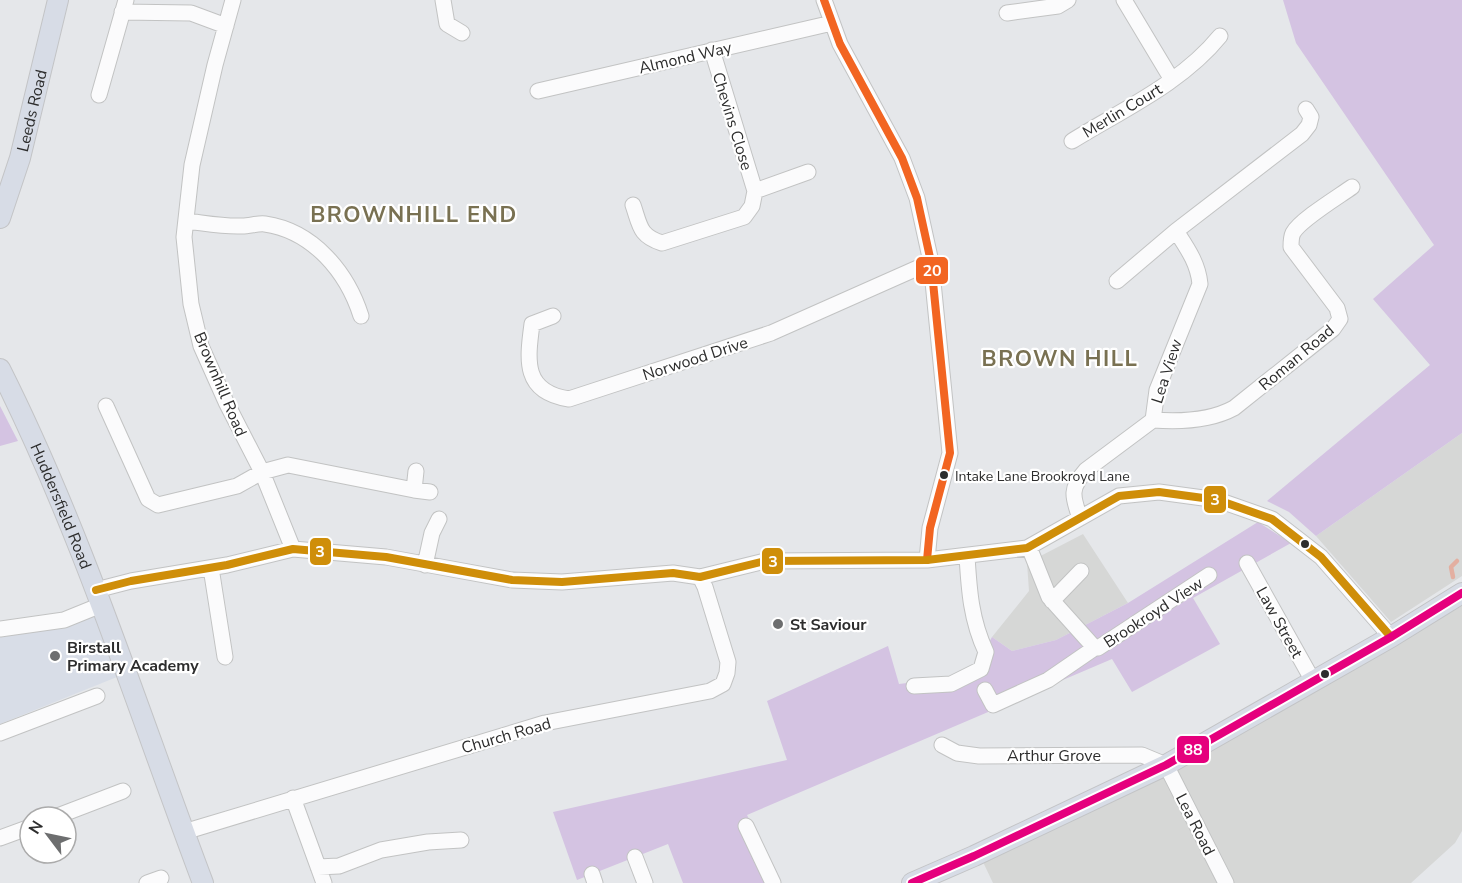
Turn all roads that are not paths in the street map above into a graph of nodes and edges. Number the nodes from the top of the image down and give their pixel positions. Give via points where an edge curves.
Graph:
1 (57, 0) edge
2 (233, 0) edge
3 (443, 0) edge
4 (824, 0) edge
5 (1068, 0) edge
6 (1124, 0) edge
7 (124, 6) edge
8 (1007, 13) dead end
9 (832, 23) junction
10 (226, 26) junction
11 (462, 33) dead end
12 (1220, 36) dead end
13 (712, 50) junction
14 (1172, 80) junction
15 (538, 91) dead end
16 (99, 95) dead end
17 (1306, 109) dead end
18 (1072, 141) dead end
19 (808, 172) dead end
20 (1352, 187) dead end
21 (755, 191) junction
22 (633, 205) dead end
23 (0, 218) edge
24 (186, 221) junction
25 (1176, 231) junction
26 (931, 262) junction
27 (1117, 281) dead end
28 (361, 316) dead end
29 (553, 316) dead end
30 (0, 369) edge
31 (106, 406) dead end
32 (1153, 420) junction
33 (416, 471) dead end
34 (262, 472) junction
35 (414, 490) junction
36 (430, 492) dead end
37 (1080, 518) junction
38 (439, 519) dead end
39 (1029, 547) junction
40 (293, 549) junction
41 (967, 556) junction
42 (927, 560) junction
43 (1247, 563) dead end
44 (425, 565) junction
45 (211, 568) junction
46 (1081, 571) dead end
47 (1209, 575) dead end
48 (700, 577) junction
49 (1462, 593) edge
50 (98, 598) junction
51 (1052, 602) junction
52 (0, 629) edge
53 (1391, 637) junction
54 (1096, 647) junction
55 (225, 657) dead end
56 (1313, 681) junction
57 (914, 686) dead end
58 (985, 690) dead end
59 (97, 696) dead end
60 (0, 733) edge
61 (942, 745) dead end
62 (1166, 765) junction
63 (123, 791) dead end
64 (293, 798) junction
65 (78, 808) edge
66 (746, 826) dead end
67 (18, 831) edge
68 (184, 832) junction
69 (0, 838) edge
70 (461, 840) dead end
71 (635, 857) dead end
72 (318, 867) junction
73 (203, 883) edge
74 (324, 883) edge
75 (645, 883) edge
76 (773, 883) edge
77 (912, 883) edge
78 (1226, 883) edge

1 - 23 main road, Leeds Road via 20,158
2 - 10 street, Brownhill Road
3 - 11 street via 447,24
4 - 9 street
5 - 8 street via 1058,6
6 - 14 street, Merlin Court
7 - 10 street via 191,13
7 - 16 street
9 - 13 street, Almond Way
9 - 26 street via 902,158 917,198
10 - 24 street, Brownhill Road via 192,165
12 - 14 street, Merlin Court
13 - 15 street, Almond Way
13 - 21 street, Chevins Close
14 - 18 street, Merlin Court
17 - 25 street via 1310,125 1302,134
19 - 21 street, Chevins Close
20 - 32 street, Roman Road via 1306,220 1291,240 1291,247 1337,308 1340,319 1333,329 1223,414 1178,422
21 - 22 street, Chevins Close via 752,206 744,217 662,243 642,232
24 - 28 street via 241,226 263,223 290,230 333,263 355,296
24 - 34 street, Brownhill Road via 191,304 201,346
25 - 27 street
25 - 32 street, Lea View via 1195,263 1200,284 1157,390
26 - 29 street, Norwood Drive via 771,333 569,399 553,397 540,389 528,360 532,324
26 - 42 street via 950,453 930,528
30 - 50 main road, Huddersfield Road via 44,464
31 - 34 street via 148,499 158,504 237,486
32 - 37 street, Lea View via 1077,480 1073,489
33 - 35 street
34 - 35 street via 288,465
34 - 40 street, Brownhill Road
35 - 36 street
37 - 39 street
37 - 53 street via 1119,496 1159,492 1218,500 1272,519 1321,557
38 - 44 street
39 - 41 street
39 - 51 street, Brookroyd View
40 - 44 street via 386,557
40 - 45 street
41 - 42 street
41 - 57 street via 970,605 986,652 981,669 951,684
42 - 48 street via 765,561
43 - 56 street, Law Street
44 - 48 street via 562,582 674,573
45 - 50 street via 131,581
45 - 55 street
46 - 51 street
47 - 54 street, Brookroyd View
48 - 64 street, Church Road via 728,662 723,684 710,691 544,723
49 - 53 main road
50 - 52 street via 64,620
50 - 68 main road, Huddersfield Road
51 - 54 street, Brookroyd View
53 - 56 main road
54 - 58 street, Brookroyd View via 1048,680 993,705
56 - 62 main road
59 - 60 street
61 - 62 street, Arthur Grove via 957,753 979,756 1142,755
62 - 77 main road
62 - 78 street, Lea Road
63 - 65 street
64 - 68 street, Church Road
64 - 72 street
66 - 76 street
67 - 69 street
68 - 73 main road, Huddersfield Road
70 - 72 street via 381,850 339,866
71 - 75 street
72 - 74 street

